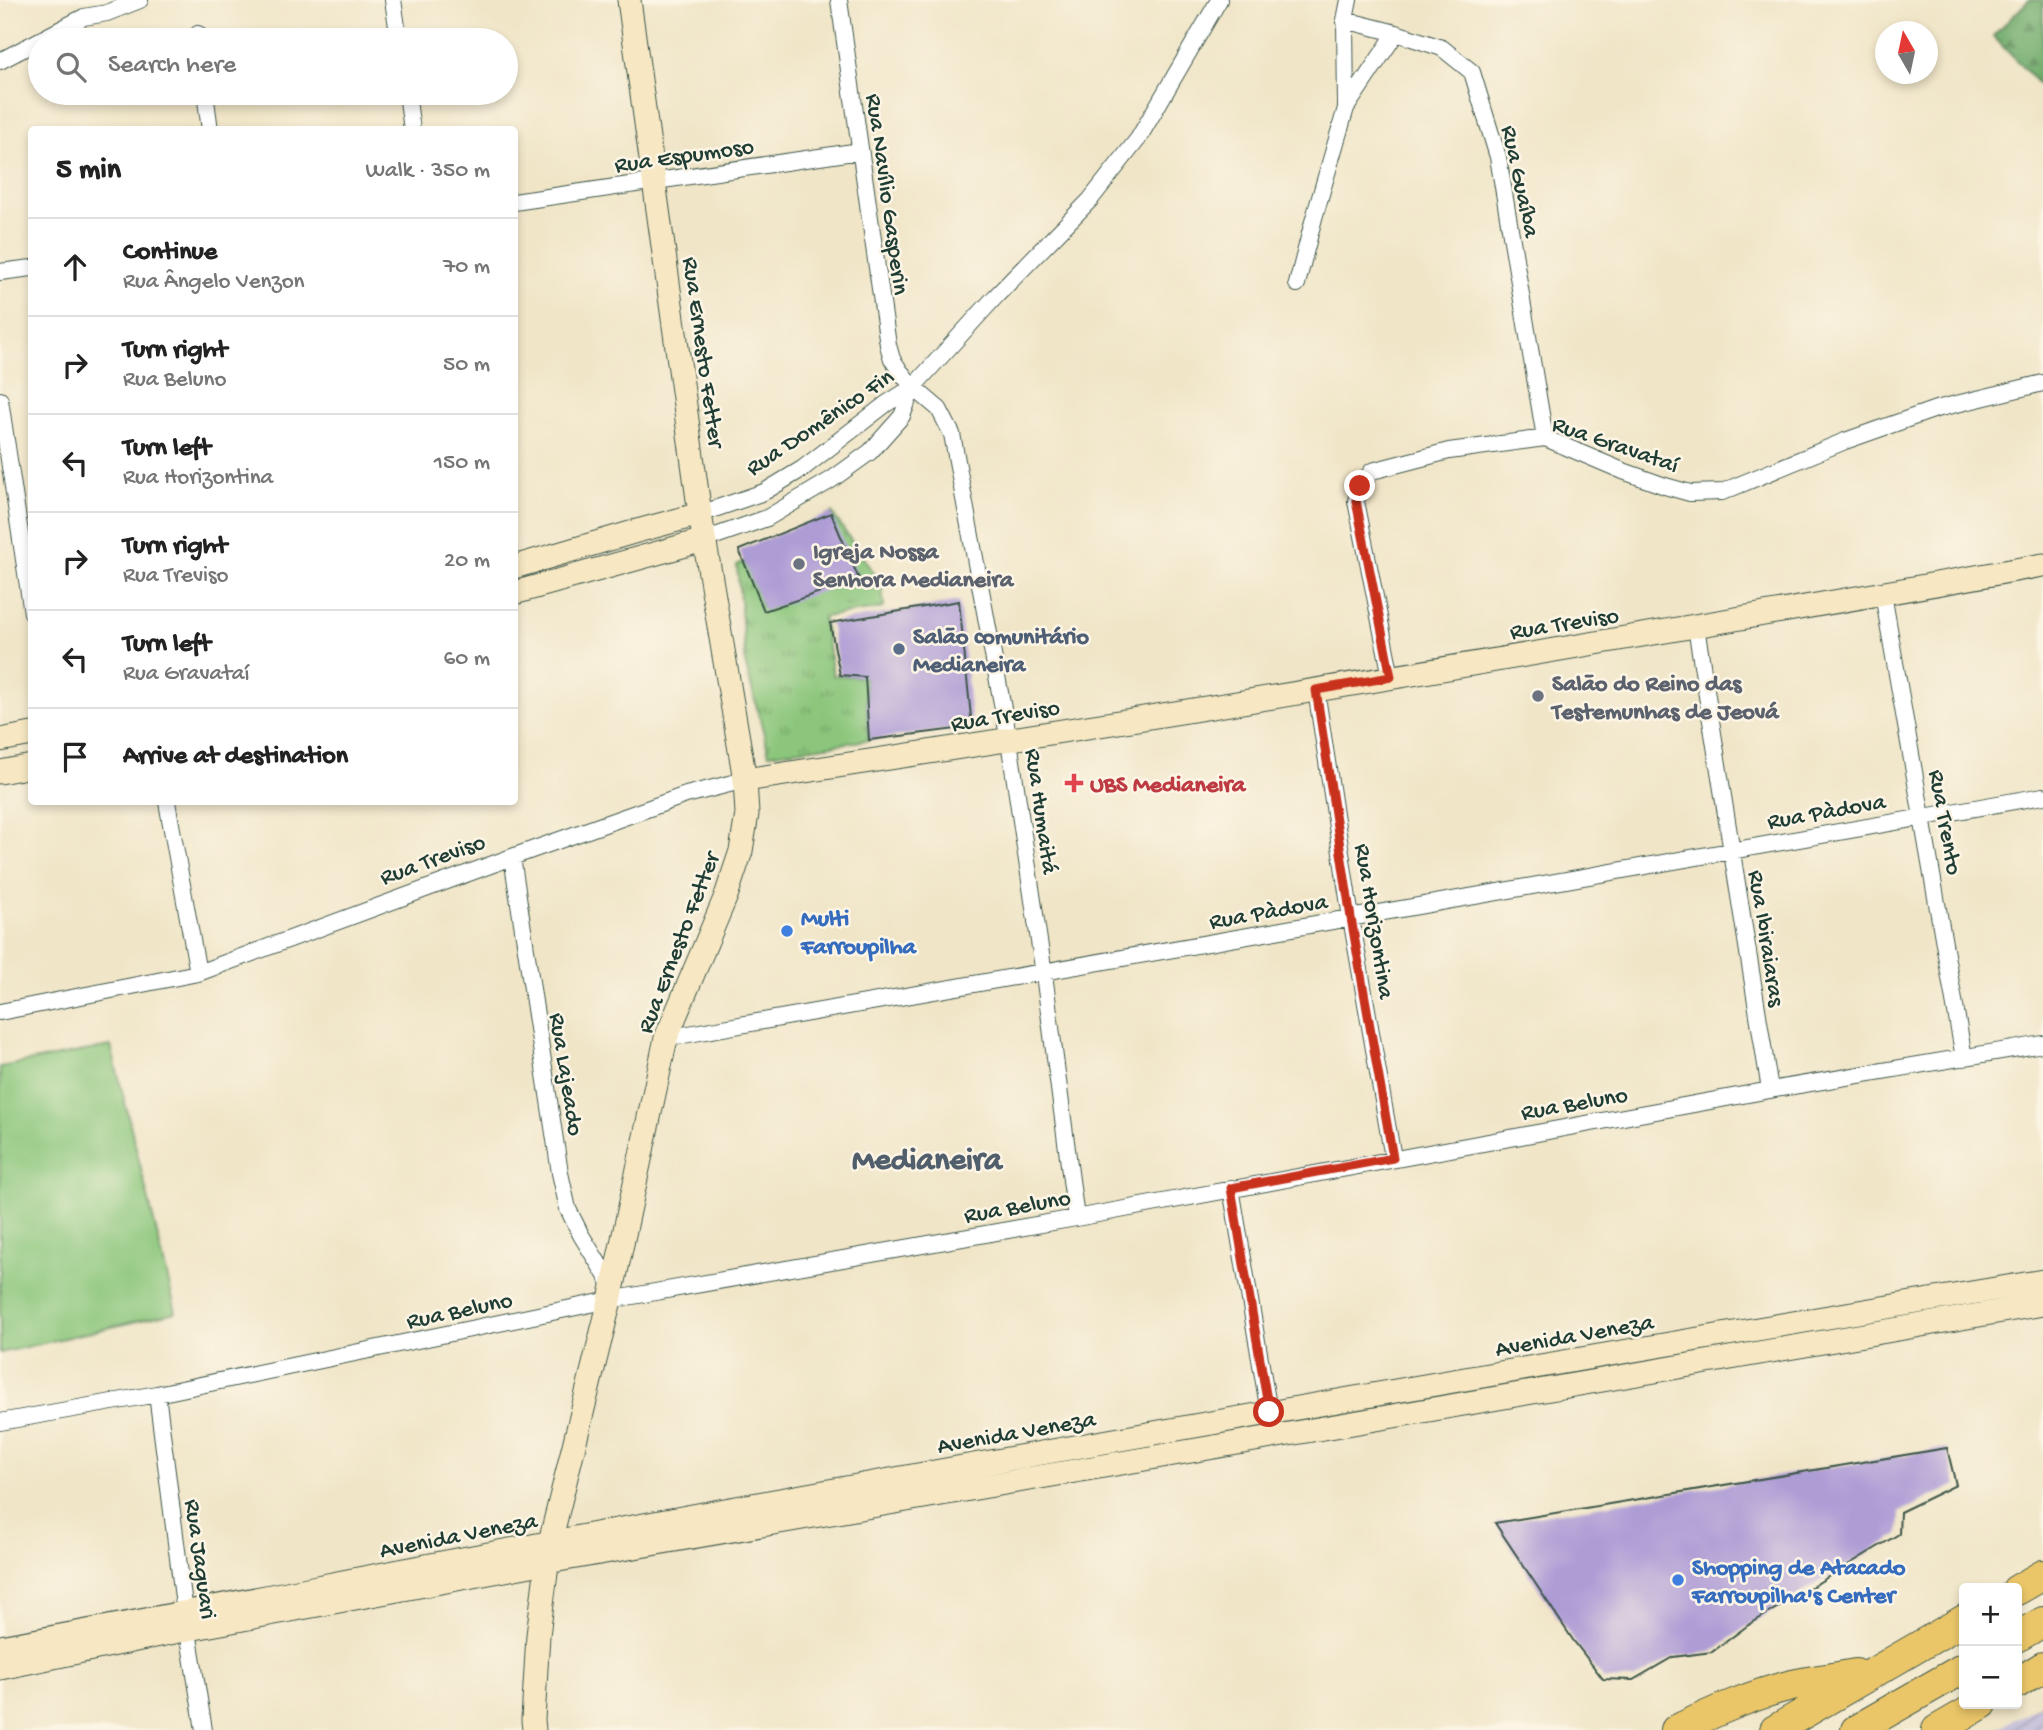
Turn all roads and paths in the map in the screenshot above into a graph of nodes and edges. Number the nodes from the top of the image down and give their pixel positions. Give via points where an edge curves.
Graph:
1 (104, 0) edge
2 (140, 0) edge
3 (393, 0) edge
4 (629, 0) edge
5 (839, 0) edge
6 (1219, 0) edge
7 (1349, 0) edge
8 (84, 17) junction
9 (1345, 20) junction
10 (63, 28) edge
11 (397, 28) edge
12 (1396, 33) junction
13 (28, 46) edge
14 (0, 61) edge
15 (207, 105) edge
16 (409, 105) edge
17 (1346, 108) junction
18 (209, 126) edge
19 (411, 126) edge
20 (860, 151) junction
21 (655, 182) junction
22 (518, 201) edge
23 (28, 268) edge
24 (0, 272) edge
25 (1297, 285) dead end
26 (2043, 383) edge
27 (913, 387) junction
28 (0, 400) edge
29 (1545, 438) junction
30 (700, 514) junction
31 (704, 540) junction
32 (2043, 565) edge
33 (518, 566) edge
34 (28, 586) edge
35 (518, 592) edge
36 (1883, 594) junction
37 (1696, 627) junction
38 (1391, 677) junction
39 (1316, 690) junction
40 (28, 735) edge
41 (0, 740) edge
42 (1009, 741) junction
43 (28, 767) edge
44 (0, 772) edge
45 (745, 780) junction
46 (2043, 796) edge
47 (168, 805) edge
48 (1923, 816) junction
49 (1731, 849) junction
50 (512, 857) junction
51 (1351, 918) junction
52 (198, 973) junction
53 (1044, 974) junction
54 (0, 1012) edge
55 (666, 1038) junction
56 (2043, 1044) edge
57 (1964, 1058) junction
58 (1770, 1090) junction
59 (1393, 1158) junction
60 (1231, 1188) junction
61 (1076, 1218) junction
62 (2043, 1281) edge
63 (611, 1294) junction
64 (2043, 1304) edge
65 (1898, 1305) junction
66 (1904, 1328) junction
67 (1703, 1339) junction
68 (1707, 1362) junction
69 (1507, 1372) junction
70 (1388, 1392) junction
71 (157, 1394) junction
72 (1511, 1396) junction
73 (1269, 1412) junction
74 (1392, 1416) junction
75 (0, 1422) edge
76 (549, 1552) junction
77 (2043, 1576) edge
78 (2022, 1587) edge
79 (187, 1621) junction
80 (2043, 1622) edge
81 (1959, 1623) edge
82 (2022, 1634) edge
83 (0, 1647) edge
84 (2043, 1667) edge
85 (0, 1668) edge
86 (1874, 1671) junction
87 (1959, 1671) edge
88 (2022, 1680) edge
89 (1973, 1709) edge
90 (204, 1730) edge
91 (534, 1730) edge
92 (1676, 1730) edge
93 (1775, 1730) edge
94 (1856, 1730) edge
95 (1937, 1730) edge

1 - 8 street
2 - 8 street
3 - 11 street
4 - 21 main road, Rua Ernesto Fetter
5 - 20 street, Rua Navílio Gasperin
6 - 27 street via 1138,139 1098,189
7 - 9 street
8 - 10 street
9 - 12 street, Rua Guaíba
9 - 17 street
12 - 17 street
12 - 29 street, Rua Guaíba via 1442,48 1472,72 1498,157
13 - 14 street
15 - 18 street
16 - 19 street
17 - 25 street
20 - 21 street, Rua Espumoso
20 - 27 street, Rua Navílio Gasperin via 888,345 895,365
21 - 22 street, Rua Espumoso
21 - 30 main road, Rua Ernesto Fetter
23 - 24 street
26 - 29 street, Rua Gravataí via 1936,409 1722,492 1689,493 1665,486
27 - 30 street, Rua Domênico Fin via 764,492
27 - 31 street, Rua Domênico Fin via 902,416 870,452 767,518
27 - 42 street, Rua Humaitá via 939,409 952,434
28 - 34 street
29 - 38 street, Rua Gravataí via 1449,451 1373,471 1360,486 1356,501
30 - 31 main road, Rua Ernesto Fetter
30 - 33 main road, Rua Domênico Fin
31 - 35 main road, Rua Domênico Fin
31 - 45 main road, Rua Ernesto Fetter
32 - 36 main road, Rua Treviso
36 - 37 main road, Rua Treviso
36 - 48 street, Rua Trento
37 - 38 main road, Rua Treviso
37 - 49 street, Rua Ibiraiaras
38 - 39 main road, Rua Treviso
39 - 42 main road, Rua Treviso
39 - 51 street, Rua Horizontina
40 - 41 main road
42 - 45 main road, Rua Treviso
42 - 53 street, Rua Humaitá
43 - 44 main road
45 - 50 street, Rua Treviso via 686,795
45 - 55 main road, Rua Ernesto Fetter via 747,814 741,850
46 - 48 street, Rua Pàdova
47 - 52 street
48 - 49 street, Rua Pàdova
48 - 57 street, Rua Trento
49 - 51 street, Rua Pàdova
49 - 58 street, Rua Ibiraiaras
50 - 52 street, Rua Treviso
50 - 63 street, Rua Lajeado via 565,1197
51 - 53 street, Rua Pàdova
51 - 59 street, Rua Horizontina
52 - 54 street, Rua Treviso
53 - 55 street, Rua Pàdova
53 - 61 street, Rua Humaitá
55 - 63 main road, Rua Ernesto Fetter
56 - 57 street, Rua Beluno
57 - 58 street, Rua Beluno
58 - 59 street, Rua Beluno
59 - 60 street, Rua Beluno
60 - 61 street, Rua Beluno
60 - 73 street
61 - 63 street, Rua Beluno
62 - 65 main road, Avenida Veneza
63 - 71 street, Rua Beluno
63 - 76 main road, Rua Ernesto Fetter
64 - 66 main road, Avenida Veneza
65 - 66 main road
65 - 67 main road, Avenida Veneza
66 - 68 main road, Avenida Veneza
67 - 68 main road
67 - 69 main road, Avenida Veneza
68 - 72 main road, Avenida Veneza
69 - 70 main road, Avenida Veneza
69 - 72 main road
70 - 73 main road, Avenida Veneza
70 - 74 main road
71 - 75 street, Rua Beluno
71 - 79 street, Rua Jaguari
72 - 74 main road, Avenida Veneza
73 - 76 main road, Avenida Veneza
74 - 76 main road, Avenida Veneza
76 - 79 main road, Avenida Veneza
76 - 91 main road, Rua Ernesto Fetter via 538,1635
77 - 78 highway
79 - 83 main road, Avenida Veneza
79 - 85 main road, Avenida Veneza
79 - 90 street, Rua Jaguari
80 - 82 highway
81 - 86 highway
84 - 88 highway
86 - 92 highway via 1758,1694
86 - 93 highway
87 - 94 highway
89 - 95 highway

